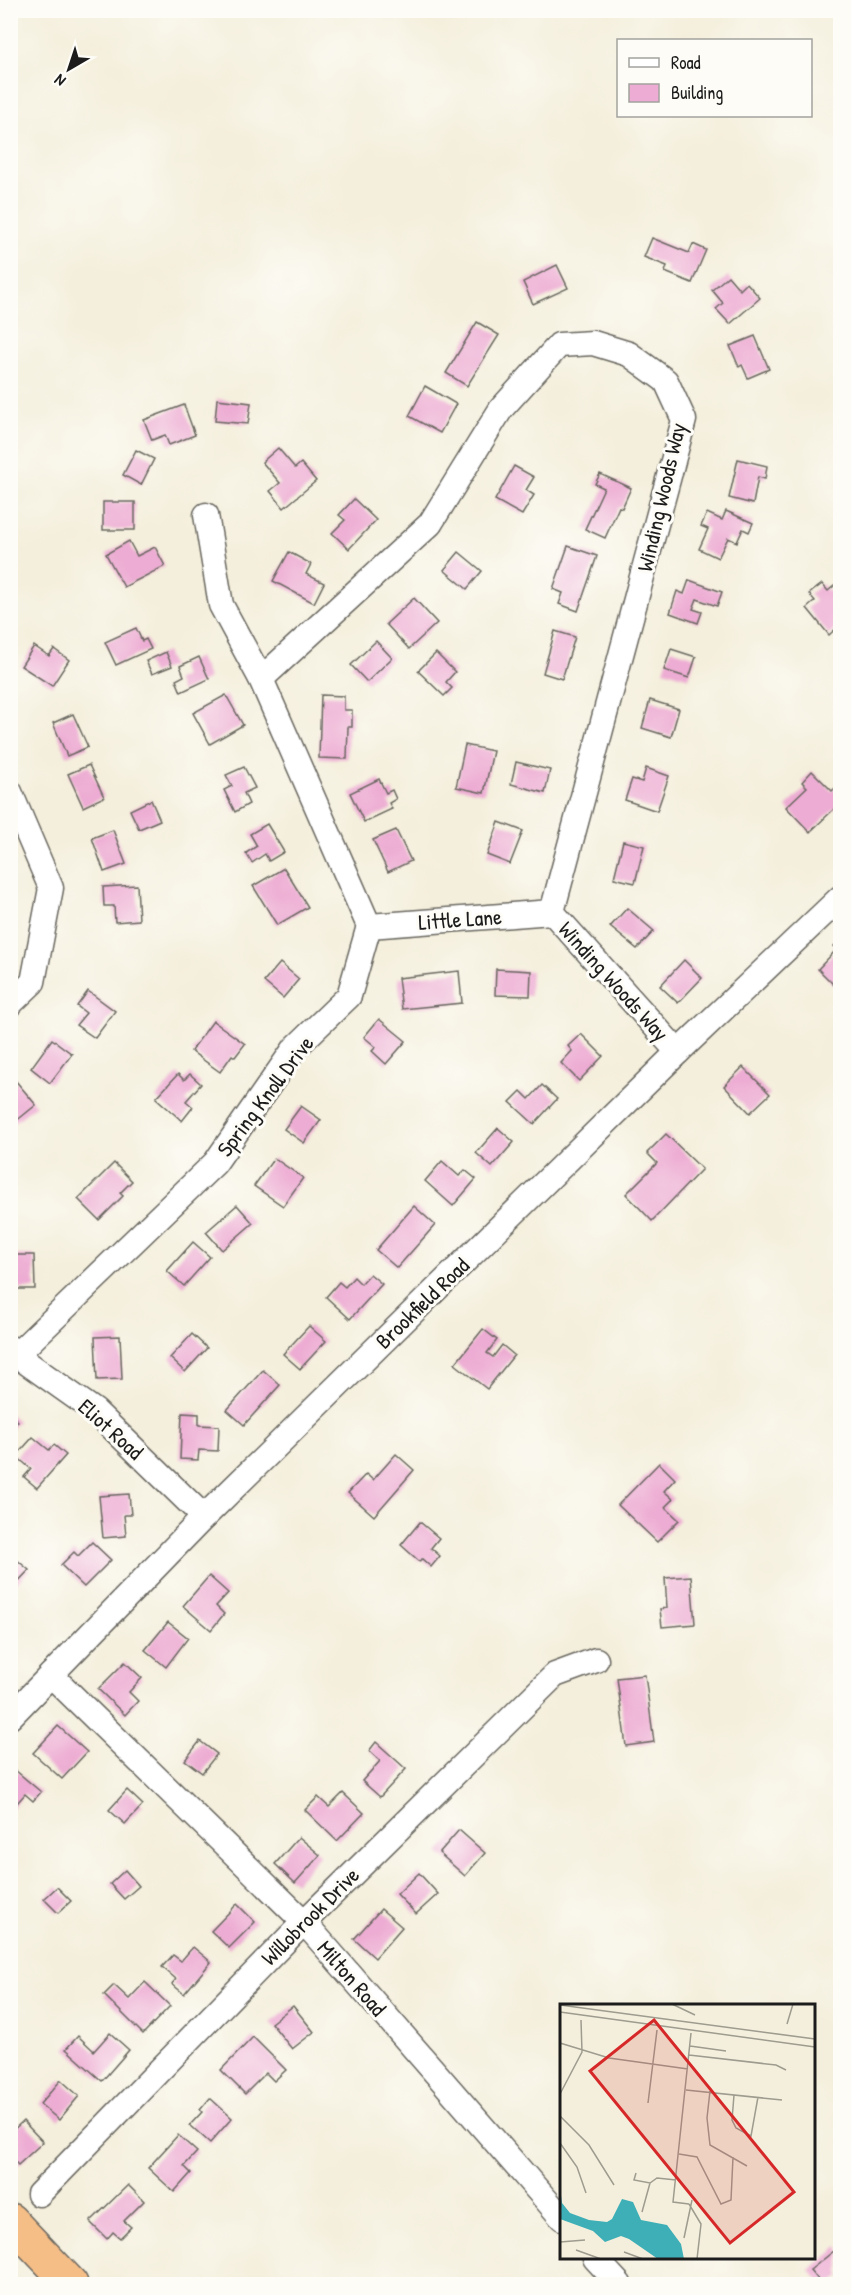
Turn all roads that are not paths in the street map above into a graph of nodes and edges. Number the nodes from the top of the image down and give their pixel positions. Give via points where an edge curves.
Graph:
1 (206, 515) dead end
2 (261, 679) junction
3 (10, 792) edge
4 (840, 897) edge
5 (552, 912) junction
6 (369, 926) junction
7 (10, 1004) edge
8 (678, 1052) junction
9 (13, 1352) edge
10 (204, 1517) junction
11 (596, 1660) dead end
12 (51, 1676) junction
13 (10, 1717) edge
14 (304, 1922) junction
15 (39, 2194) dead end
16 (560, 2217) edge
17 (10, 2220) edge
18 (597, 2259) edge
19 (71, 2284) edge
20 (619, 2284) edge

1 - 2 street via 221,605
2 - 5 street, Winding Woods Way via 430,524 501,409 559,345 593,343 629,354 666,381 684,420
2 - 6 street
3 - 7 street via 51,888 33,982
4 - 8 street, Brookfield Road
5 - 6 street, Little Lane
5 - 8 street, Winding Woods Way
6 - 9 street, Spring Knoll Drive via 349,996 295,1048 215,1162
8 - 10 street, Brookfield Road
9 - 10 street, Eliot Road via 96,1411
10 - 12 street, Brookfield Road
11 - 14 street, Willobrook Drive via 555,1675
12 - 13 street, Brookfield Road
12 - 14 street, Milton Road
14 - 15 street, Willobrook Drive
14 - 16 street, Milton Road
17 - 19 highway
18 - 20 street

